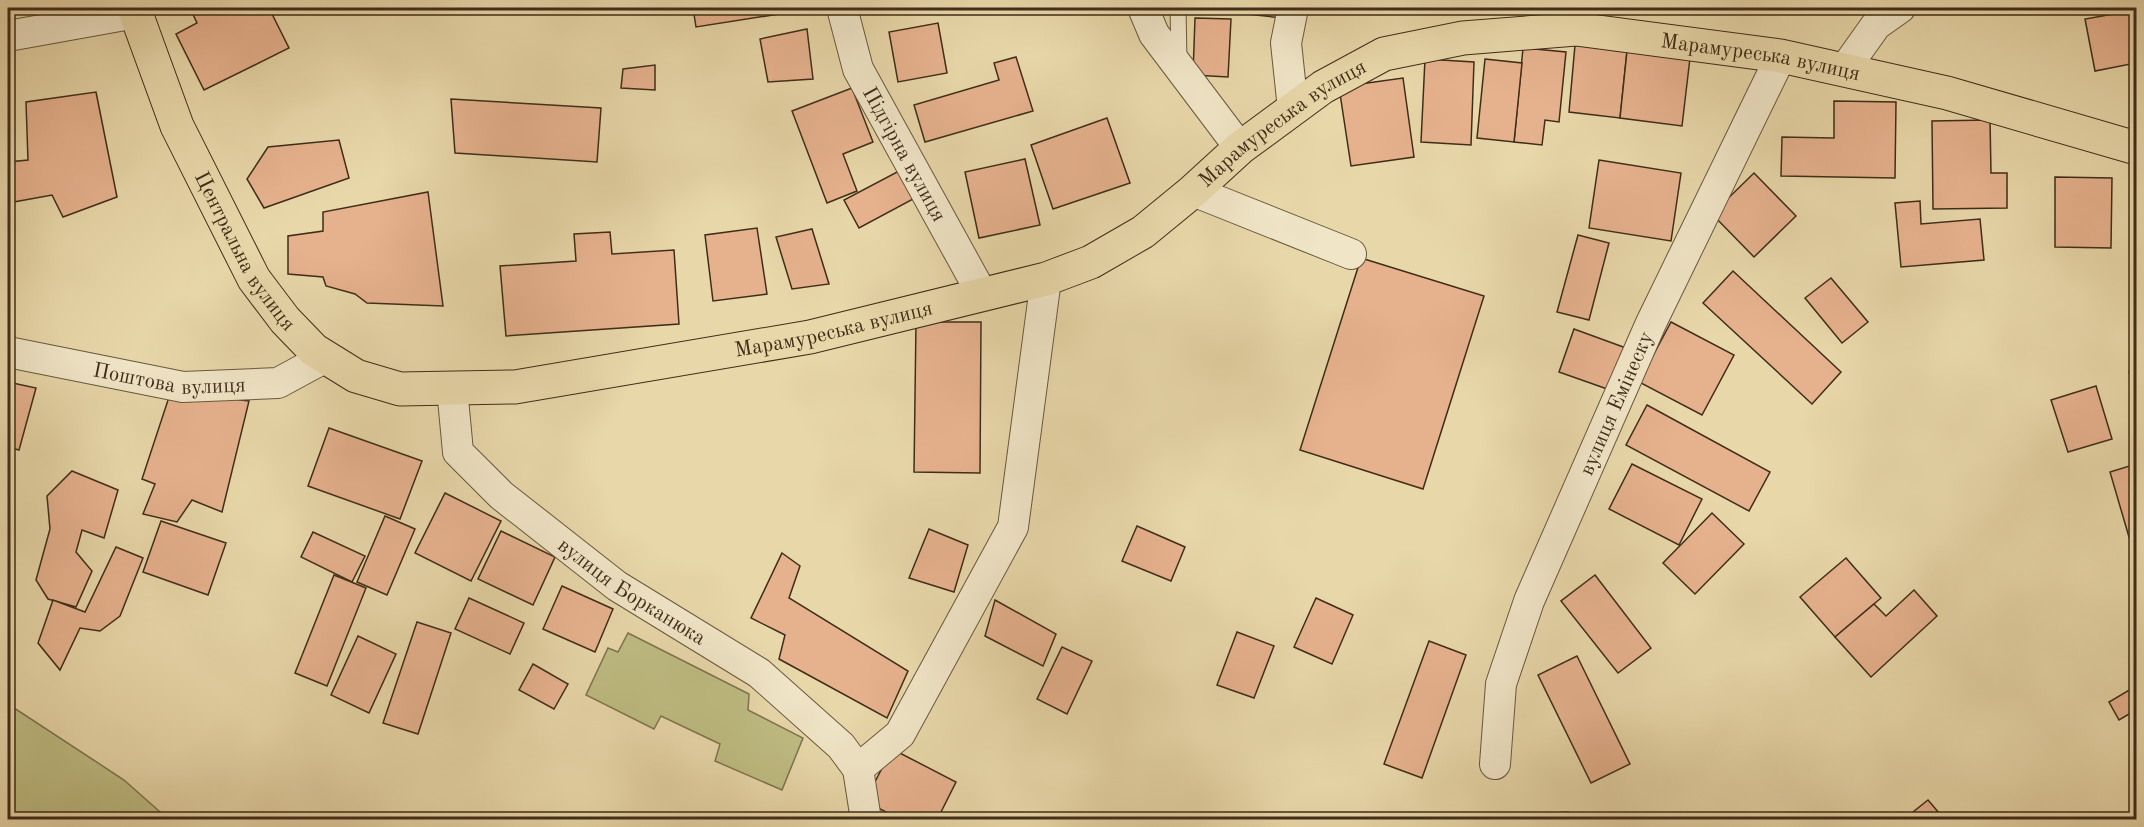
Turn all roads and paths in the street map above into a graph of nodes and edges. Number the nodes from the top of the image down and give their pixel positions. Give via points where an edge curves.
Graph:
1 (842, 8) edge
2 (1143, 8) edge
3 (1178, 8) edge
4 (1293, 8) edge
5 (1900, 8) edge
6 (135, 10) edge
7 (8, 36) edge
8 (1781, 56) junction
9 (1179, 67) junction
10 (1844, 70) junction
11 (1293, 109) junction
12 (1240, 148) junction
13 (2136, 148) edge
14 (1193, 191) junction
15 (1351, 254) dead end
16 (1046, 279) junction
17 (982, 294) junction
18 (8, 352) edge
19 (326, 357) junction
20 (452, 388) junction
21 (1495, 764) dead end
22 (858, 769) junction
23 (866, 819) edge

1 - 17 street, Підгірна вулиця via 858,69
2 - 9 street via 1154,34
3 - 9 lane
4 - 11 street via 1286,43
5 - 10 street via 1876,25
6 - 7 street
6 - 19 main road, Центральна вулиця via 177,126 254,279 285,320
8 - 10 main road, Марамуреська вулиця
8 - 11 main road, Марамуреська вулиця via 1576,29 1463,39 1384,54 1323,87
8 - 21 street, вулиця Емінеску via 1651,323 1529,601 1502,684
9 - 12 street
10 - 13 main road, Марамуреська вулиця via 1947,93
11 - 12 main road, Марамуреська вулиця
12 - 14 main road, Марамуреська вулиця
14 - 15 street
14 - 16 main road, Марамуреська вулиця via 1143,232 1091,262
16 - 17 main road, Марамуреська вулиця
16 - 22 street via 1013,527 900,734
17 - 20 main road, Марамуреська вулиця via 810,337 515,387
18 - 19 street, Поштова вулиця via 183,387 278,382
19 - 20 main road, Центральна вулиця via 356,376 400,389
20 - 22 street, вулиця Борканюка via 458,452 501,495 617,586 759,673 841,746
22 - 23 street, вулиця Борканюка

